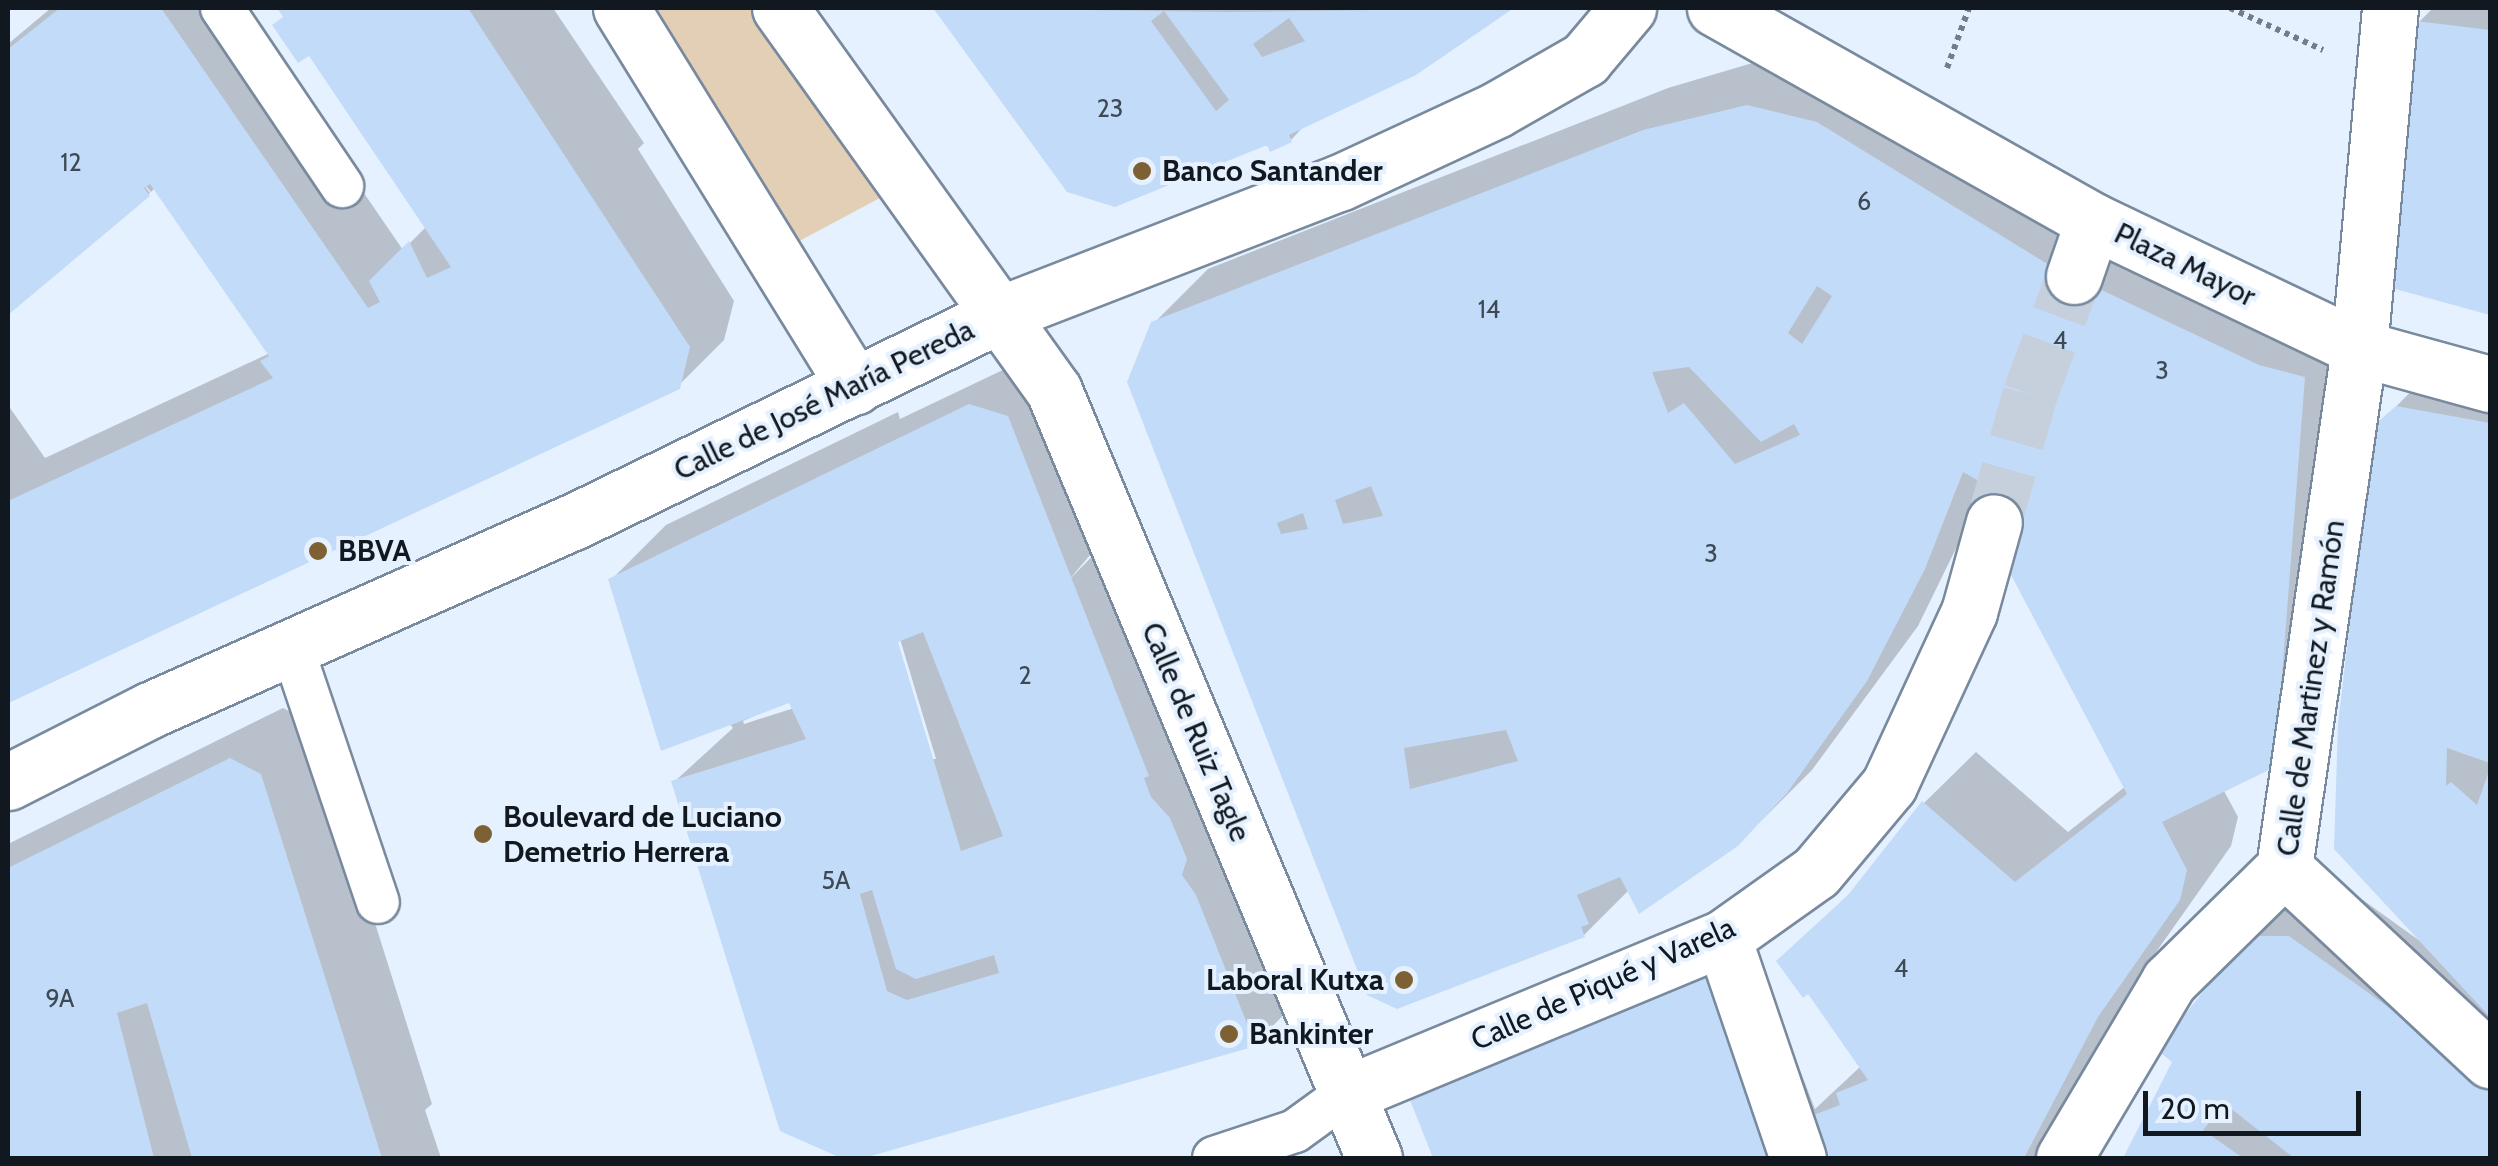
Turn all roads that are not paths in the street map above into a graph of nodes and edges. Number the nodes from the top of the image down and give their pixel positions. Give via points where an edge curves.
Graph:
1 (222, 8) edge
2 (620, 8) edge
3 (780, 8) edge
4 (1628, 8) edge
5 (1716, 8) edge
6 (2390, 8) edge
7 (342, 186) dead end
8 (2094, 222) junction
9 (2074, 276) tunnel mouth
10 (1003, 313) junction
11 (2359, 348) junction
12 (2490, 384) edge
13 (855, 387) junction
14 (1994, 522) tunnel mouth
15 (292, 647) junction
16 (8, 782) edge
17 (2284, 868) junction
18 (378, 902) dead end
19 (1722, 938) junction
20 (2490, 1060) edge
21 (1346, 1094) junction
22 (1214, 1158) edge
23 (1374, 1158) edge
24 (1798, 1158) edge
25 (2064, 1158) edge

1 - 7 lane
2 - 13 main road
3 - 10 main road, Calle de Ruiz Tagle
4 - 10 main road, Calle de José María Pereda via 1586,59 1496,110 1340,183
5 - 8 main road, Plaza Mayor
6 - 11 main road
8 - 9 main road
8 - 11 main road, Plaza Mayor
10 - 13 main road, Calle de José María Pereda
10 - 21 main road, Calle de Ruiz Tagle via 1054,391
11 - 12 main road, Plaza Mayor
11 - 17 main road, Calle de Martinez y Ramón
13 - 15 main road, Calle de José María Pereda
14 - 19 main road, Calle de Piqué y Varela via 1968,612 1889,785 1816,872
15 - 16 main road, Calle de José María Pereda
15 - 18 lane
17 - 20 main road, Calle de Martinez y Ramón
17 - 25 main road via 2169,981
19 - 21 main road, Calle de Piqué y Varela
19 - 24 main road
21 - 22 lane via 1295,1132
21 - 23 main road, Calle de Ruiz Tagle

